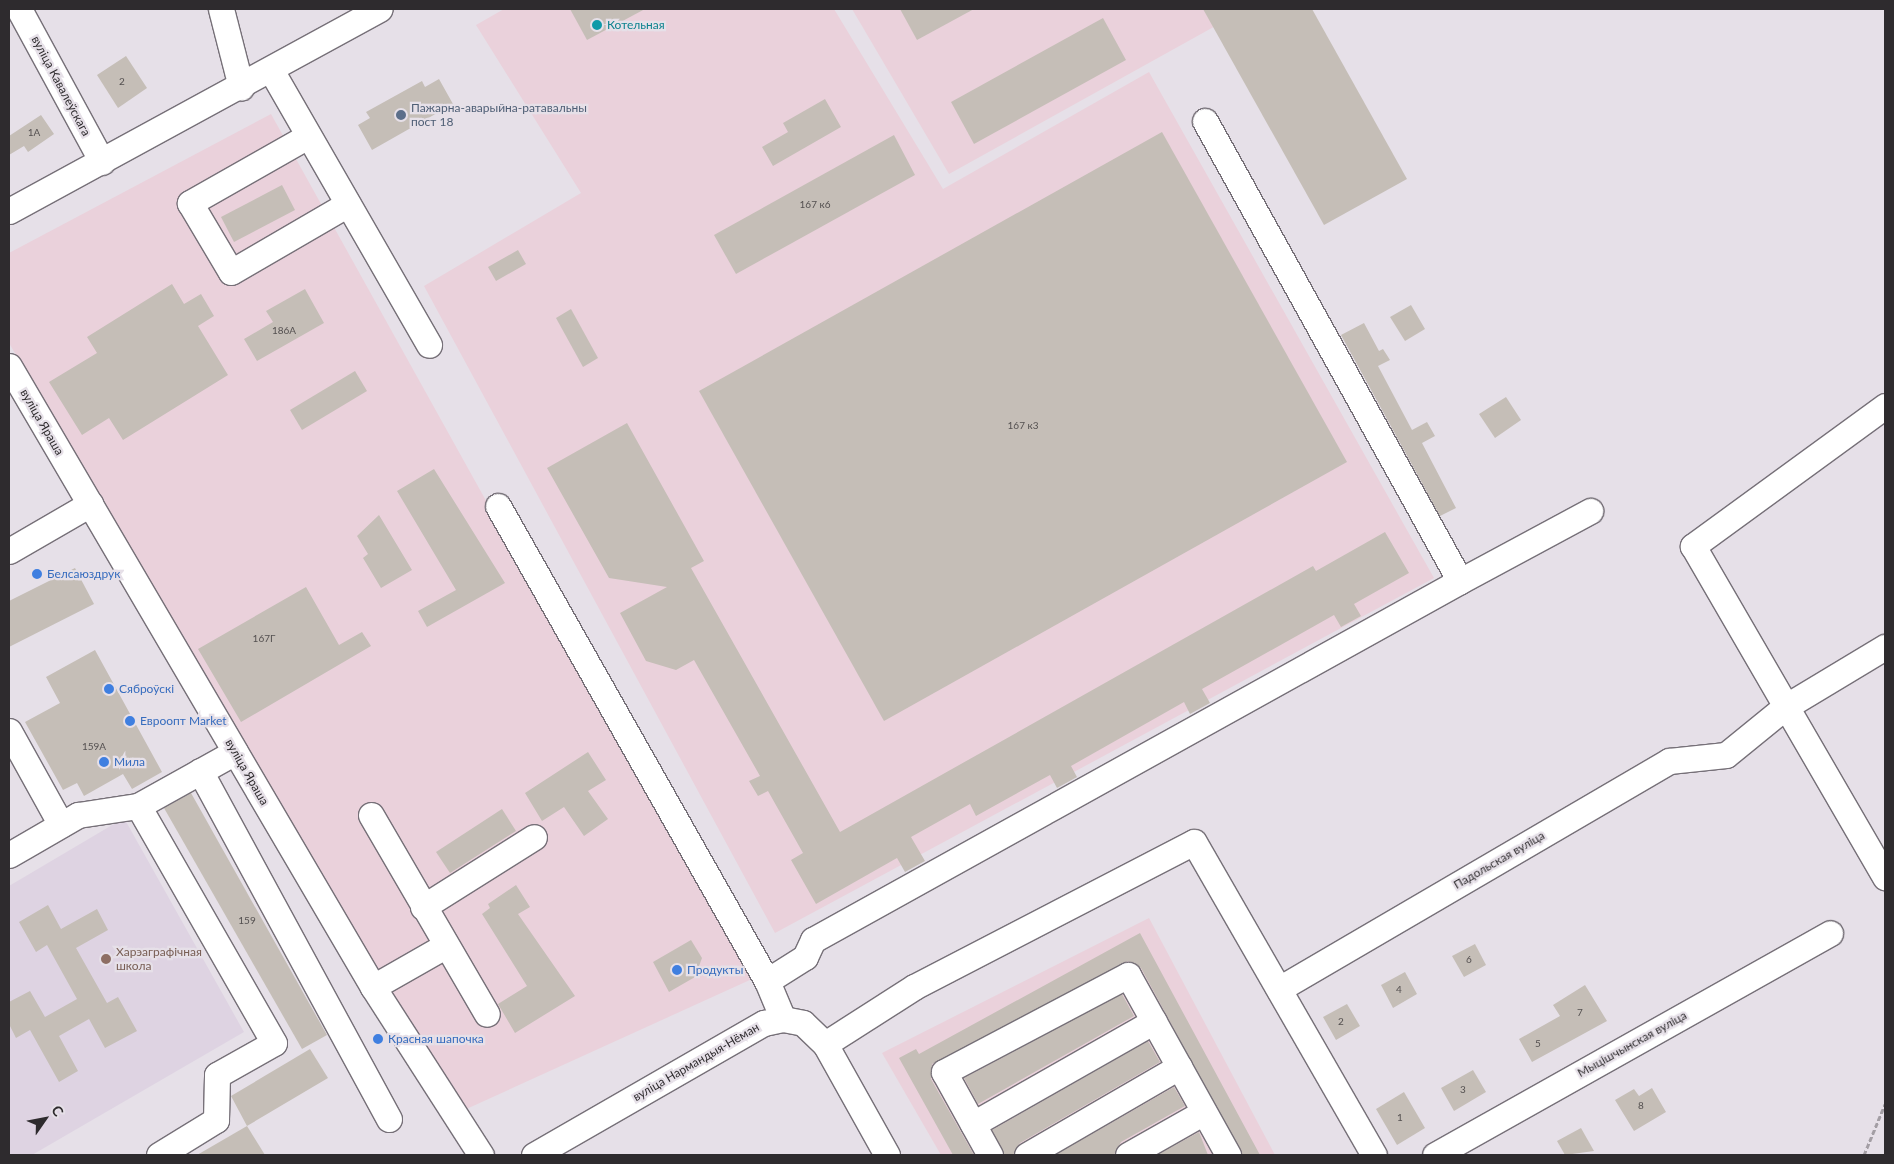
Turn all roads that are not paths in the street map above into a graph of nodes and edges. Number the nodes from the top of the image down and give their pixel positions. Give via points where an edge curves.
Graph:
1 (19, 9) edge
2 (221, 9) edge
3 (380, 9) edge
4 (271, 70) junction
5 (241, 87) junction
6 (1205, 121) dead end
7 (308, 136) junction
8 (102, 162) junction
9 (348, 204) junction
10 (9, 211) edge
11 (429, 345) dead end
12 (9, 366) edge
13 (1885, 406) edge
14 (90, 504) junction
15 (498, 506) dead end
16 (1590, 511) dead end
17 (9, 551) edge
18 (1460, 581) junction
19 (1885, 647) edge
20 (1785, 707) junction
21 (9, 731) edge
22 (235, 752) junction
23 (200, 771) junction
24 (138, 806) junction
25 (371, 815) dead end
26 (61, 825) junction
27 (534, 837) dead end
28 (9, 855) edge
29 (1885, 877) edge
30 (424, 907) junction
31 (1830, 933) dead end
32 (445, 946) junction
33 (767, 981) junction
34 (373, 987) junction
35 (1279, 989) junction
36 (487, 1014) dead end
37 (783, 1019) junction
38 (1154, 1021) junction
39 (825, 1044) junction
40 (1179, 1066) junction
41 (1204, 1112) junction
42 (389, 1119) dead end
43 (973, 1124) junction
44 (471, 1153) edge
45 (159, 1155) edge
46 (534, 1155) edge
47 (887, 1155) edge
48 (990, 1155) edge
49 (1027, 1155) edge
50 (1128, 1155) edge
51 (1228, 1155) edge
52 (1374, 1155) edge
53 (1434, 1155) edge

1 - 8 street, вуліца Кавалеўскага
2 - 5 street
3 - 4 street
4 - 5 street
4 - 7 street
5 - 8 street
6 - 18 street
7 - 9 street
7 - 9 street via 190,203 231,272
8 - 10 street
9 - 11 street
12 - 14 street, вуліца Яраша
13 - 20 street via 1693,546
14 - 17 street
14 - 22 street, вуліца Яраша
15 - 33 street
16 - 18 street
18 - 33 street via 813,940 805,957
19 - 20 street
20 - 29 street
20 - 35 street, Падольская вуліца via 1726,755 1669,760
21 - 26 street
22 - 23 street
22 - 34 street, вуліца Яраша
23 - 24 street
23 - 42 street
24 - 26 street via 78,815
24 - 45 street via 274,1043 217,1075 216,1120
25 - 30 street
26 - 28 street
27 - 30 street
30 - 32 street
31 - 53 street, Мыцішчынская вуліца
32 - 34 street
32 - 36 street
33 - 37 street
34 - 44 street, вуліца Яраша
35 - 39 street via 1194,842 914,987
35 - 52 street
37 - 39 street via 803,1023
37 - 46 street, вуліца Нармандыя-Нёман via 764,1023
38 - 40 street
38 - 43 street
38 - 43 street via 1128,976 944,1072
39 - 47 street
40 - 41 street
40 - 49 street
41 - 50 street
41 - 51 street
43 - 48 street

